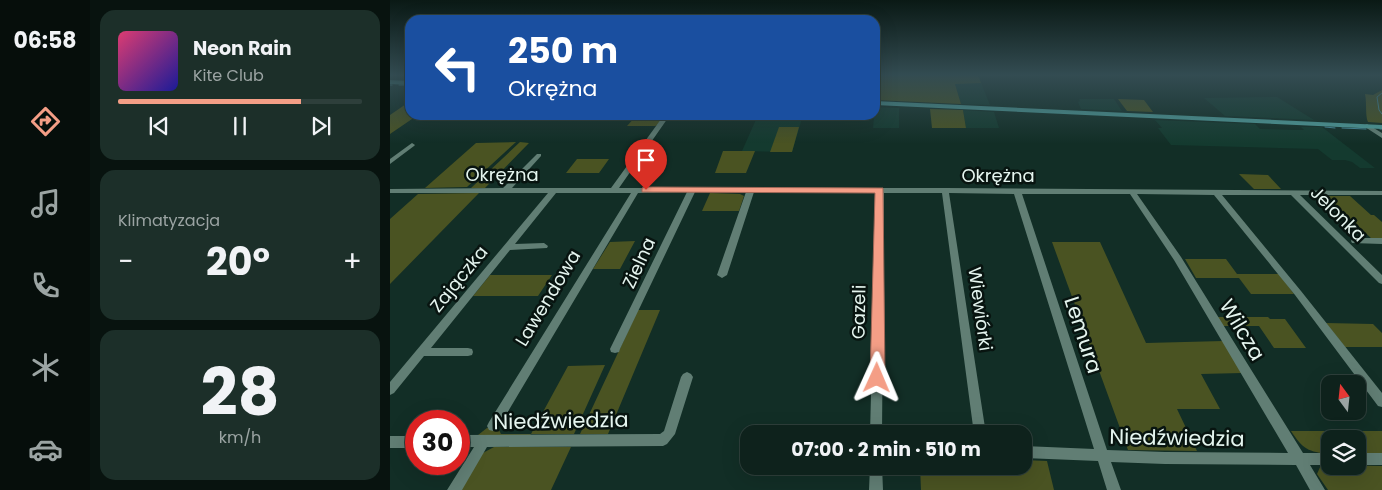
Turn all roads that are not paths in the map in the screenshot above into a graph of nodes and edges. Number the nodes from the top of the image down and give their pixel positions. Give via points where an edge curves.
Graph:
1 (880, 103) edge
2 (663, 120) edge
3 (1367, 126) junction
4 (1382, 126) edge
5 (1382, 136) edge
6 (412, 145) dead end
7 (539, 155) dead end
8 (390, 162) edge
9 (506, 190) junction
10 (554, 190) junction
11 (614, 190) junction
12 (636, 190) junction
13 (692, 190) junction
14 (751, 190) junction
15 (880, 190) junction
16 (945, 190) junction
17 (390, 191) edge
18 (1017, 191) junction
19 (1132, 192) junction
20 (1216, 192) junction
21 (1293, 192) junction
22 (1382, 193) edge
23 (1355, 241) dead end
24 (1382, 241) edge
25 (508, 246) junction
26 (544, 246) dead end
27 (722, 275) dead end
28 (1382, 281) edge
29 (615, 349) dead end
30 (421, 352) junction
31 (468, 352) dead end
32 (688, 378) dead end
33 (390, 390) edge
34 (1382, 402) edge
35 (876, 425) edge
36 (979, 425) edge
37 (493, 426) dead end
38 (663, 440) joint
39 (470, 441) edge
40 (484, 441) junction
41 (390, 442) edge
42 (405, 442) edge
43 (1032, 453) edge
44 (1103, 457) junction
45 (1321, 458) edge
46 (1298, 459) junction
47 (1366, 459) edge
48 (1382, 459) edge
49 (876, 475) edge
50 (454, 490) edge
51 (876, 490) edge
52 (1114, 490) edge
53 (1318, 490) edge

1 - 3 main road
2 - 11 street
3 - 4 main road
3 - 5 street
6 - 8 street
7 - 9 street
9 - 10 street, Okrężna
9 - 17 street, Okrężna
10 - 11 street, Okrężna
10 - 25 street, Zajączka
11 - 12 street, Okrężna
12 - 13 street, Okrężna
12 - 37 street, Lawendowa
13 - 14 street, Okrężna
13 - 29 street, Zielna
14 - 15 street, Okrężna
14 - 27 street
15 - 16 street, Okrężna
15 - 35 street, Gazeli
16 - 18 street, Okrężna
16 - 36 street, Wiewiórki
18 - 19 street, Okrężna
18 - 44 street, Lemura
19 - 20 street, Okrężna
19 - 46 street, Wilcza via 1173,251
20 - 21 street, Okrężna
20 - 34 street
21 - 22 street, Okrężna
21 - 28 street, Jelonka
23 - 24 street
25 - 26 street
25 - 30 street, Zajączka
30 - 31 street
30 - 33 street, Zajączka
32 - 38 street via 669,434
38 - 40 street, Niedźwiedzia
39 - 40 street, Niedźwiedzia
40 - 50 street
41 - 42 street
43 - 44 street, Niedźwiedzia
44 - 46 street, Niedźwiedzia
44 - 52 street, Lemura
45 - 46 street, Niedźwiedzia
46 - 53 street, Wilcza
47 - 48 street
49 - 51 street

